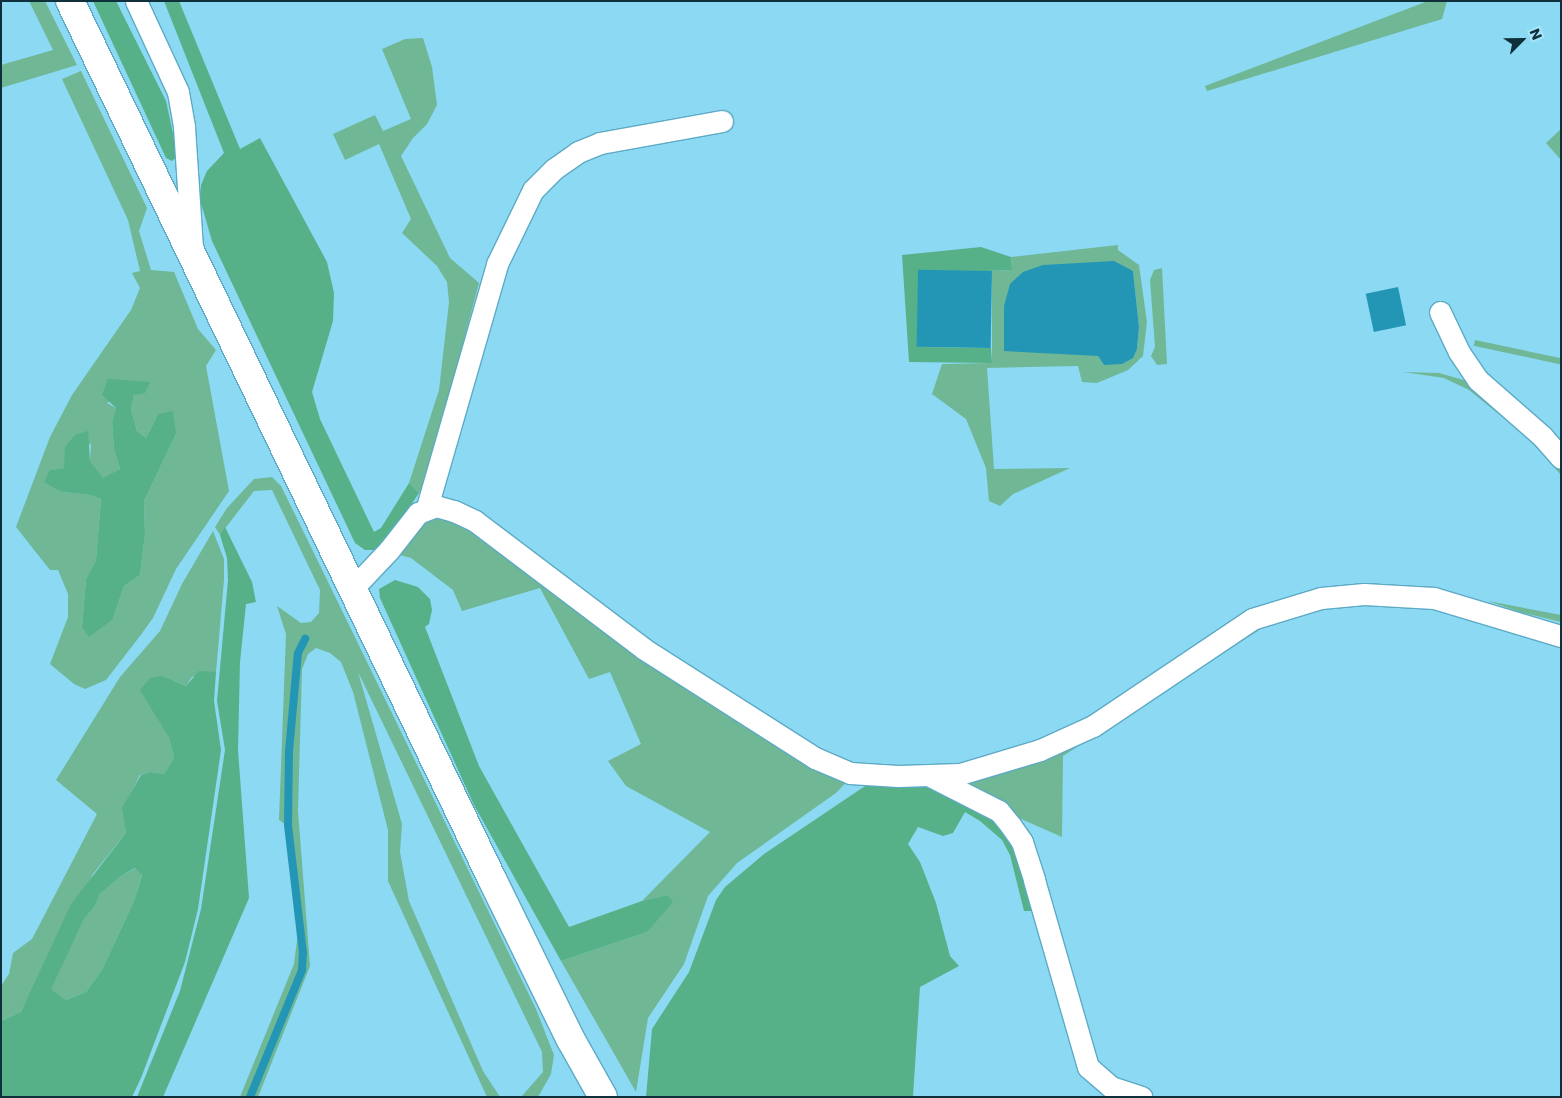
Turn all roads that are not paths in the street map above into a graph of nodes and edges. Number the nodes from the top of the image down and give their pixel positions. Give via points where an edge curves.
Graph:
1 (70, 1) edge
2 (136, 1) edge
3 (722, 121) dead end
4 (193, 258) junction
5 (1440, 312) dead end
6 (1561, 458) edge
7 (427, 507) junction
8 (354, 587) junction
9 (1561, 636) edge
10 (929, 776) junction
11 (595, 1093) edge
12 (1141, 1097) edge

1 - 4 main road
2 - 4 street via 178,92 184,127
3 - 7 street via 600,143 578,152 532,190 497,264
4 - 8 main road
5 - 6 street via 1459,352 1478,380 1542,436
7 - 8 street via 418,513
7 - 10 street via 454,511 476,521 644,649 816,758 850,773
8 - 11 main road
9 - 10 street via 1434,598 1364,594 1321,598 1252,619 1100,721 1040,750 960,774
10 - 12 street via 999,811 1012,826 1022,842 1034,880 1088,1067 1111,1087

